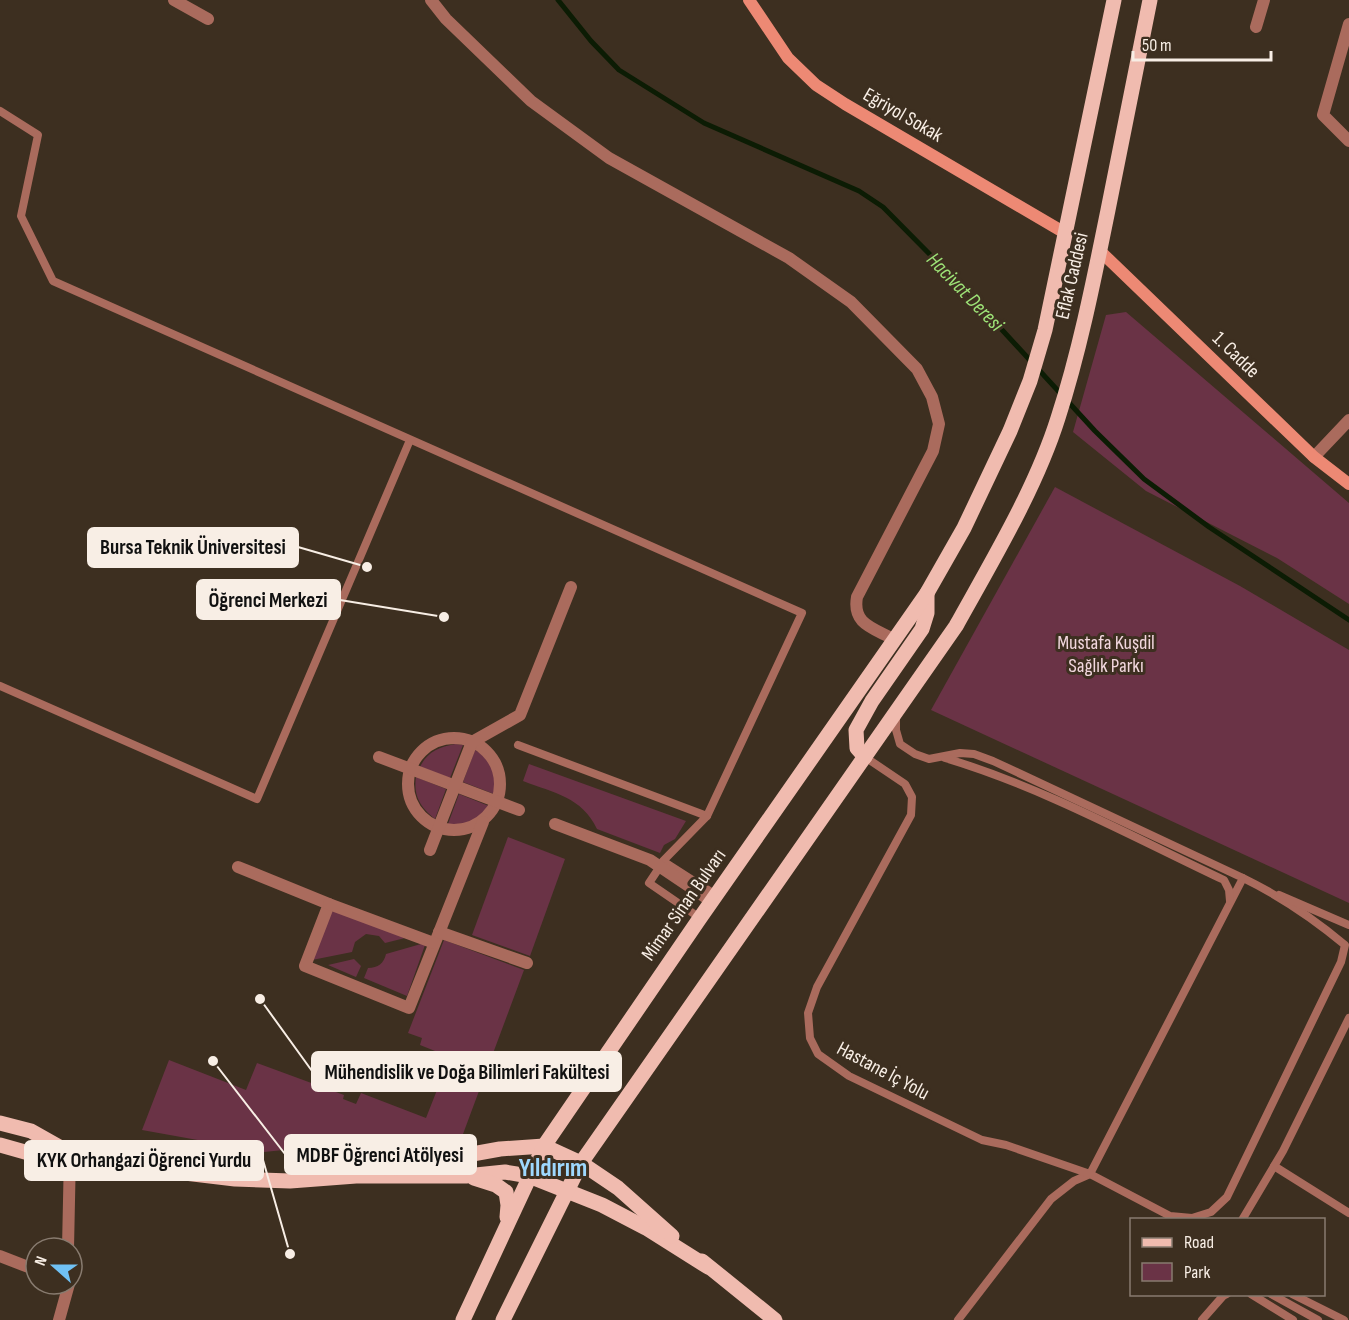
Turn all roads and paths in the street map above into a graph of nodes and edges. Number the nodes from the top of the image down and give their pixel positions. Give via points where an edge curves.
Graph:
1 (174, 0) edge
2 (431, 0) edge
3 (749, 0) edge
4 (1114, 0) edge
5 (1150, 0) edge
6 (1264, 0) edge
7 (208, 19) dead end
8 (1349, 24) edge
9 (1256, 27) dead end
10 (0, 111) edge
11 (1349, 141) edge
12 (1065, 233) junction
13 (1100, 251) junction
14 (1349, 420) edge
15 (410, 440) junction
16 (1314, 457) junction
17 (1349, 484) edge
18 (964, 528) joint
19 (571, 587) dead end
20 (927, 593) junction
21 (895, 640) junction
22 (0, 686) edge
23 (896, 712) junction
24 (472, 742) junction
25 (518, 745) dead end
26 (379, 757) dead end
27 (865, 757) junction
28 (944, 757) junction
29 (411, 769) junction
30 (455, 786) junction
31 (498, 802) junction
32 (519, 810) dead end
33 (707, 816) junction
34 (483, 822) junction
35 (555, 824) dead end
36 (438, 828) junction
37 (430, 850) dead end
38 (662, 864) junction
39 (238, 867) dead end
40 (1243, 878) junction
41 (1257, 885) junction
42 (714, 898) junction
43 (1230, 902) junction
44 (329, 904) junction
45 (700, 918) junction
46 (1349, 926) edge
47 (437, 938) junction
48 (527, 963) dead end
49 (1349, 1018) edge
50 (0, 1123) edge
51 (0, 1144) edge
52 (544, 1146) junction
53 (70, 1153) junction
54 (581, 1163) junction
55 (1274, 1166) junction
56 (1090, 1174) junction
57 (356, 1176) junction
58 (466, 1176) junction
59 (529, 1176) junction
60 (568, 1190) junction
61 (1349, 1213) edge
62 (1171, 1218) edge
63 (1243, 1218) edge
64 (506, 1226) junction
65 (68, 1236) edge
66 (0, 1257) edge
67 (24, 1266) edge
68 (708, 1267) junction
69 (66, 1296) edge
70 (1223, 1296) edge
71 (1254, 1296) edge
72 (1275, 1296) edge
73 (1296, 1296) edge
74 (59, 1320) edge
75 (463, 1320) edge
76 (503, 1320) edge
77 (775, 1320) edge
78 (958, 1320) edge
79 (1202, 1320) edge
80 (1293, 1320) edge
81 (1318, 1320) edge
82 (1344, 1320) edge

1 - 7 street
2 - 21 street via 531,101 609,158 789,258 851,302 917,369 932,397 939,424 933,451 857,597 854,610 860,620
3 - 12 main road, Eğriyol Sokak via 788,58 816,85
4 - 12 main road, Eflak Caddesi
5 - 13 main road, Eflak Caddesi
6 - 9 street
8 - 11 street via 1323,115
10 - 15 lane via 38,135 21,216 53,281
12 - 18 main road, Eflak Caddesi via 1030,381 1011,431
13 - 16 main road, 1. Cadde
13 - 23 main road, Eflak Caddesi via 1058,419 1030,486 956,626
14 - 16 street
15 - 22 lane via 257,799
15 - 33 lane via 802,614
16 - 17 main road, 1. Cadde
18 - 20 main road, Mimar Sinan Bulvarı
19 - 24 street via 520,715
20 - 21 main road, Mimar Sinan Bulvarı
20 - 27 main road via 922,629 856,730 856,748
21 - 42 main road, Mimar Sinan Bulvarı
23 - 27 main road
23 - 28 lane, Hastane İç Yolu via 900,744 929,759
24 - 29 street via 446,738 427,746
24 - 30 street
24 - 31 street via 486,750 498,766
25 - 33 lane
26 - 29 street
27 - 54 main road
27 - 56 lane, Hastane İç Yolu via 905,784 912,797 911,815 818,987 808,1013 810,1038 818,1054 849,1076 982,1140
28 - 40 lane, Hastane İç Yolu via 960,753 993,760
28 - 43 lane via 1074,808 1224,880
29 - 30 street
29 - 36 street via 407,785 410,801 421,817
30 - 31 street
30 - 36 street
31 - 32 street
31 - 34 street
33 - 38 lane
34 - 36 street via 468,829
34 - 47 street
35 - 38 street
36 - 37 street
38 - 42 street
38 - 45 lane via 649,883
39 - 44 street
40 - 41 lane, Hastane İç Yolu
40 - 43 lane
41 - 46 lane
41 - 62 lane, Hastane İç Yolu via 1345,945 1341,962 1227,1197 1211,1212 1192,1218
42 - 45 main road, Mimar Sinan Bulvarı
43 - 56 lane
44 - 47 street
44 - 47 street via 305,966 409,1008
45 - 52 main road, Mimar Sinan Bulvarı
47 - 48 street
49 - 55 lane
50 - 53 main road via 31,1131
51 - 53 main road via 32,1154
52 - 54 main road
52 - 57 main road via 501,1149
52 - 59 main road, Mimar Sinan Bulvarı
53 - 57 main road via 235,1179 290,1181
53 - 65 street
54 - 60 main road
54 - 68 main road via 618,1188
55 - 61 lane
55 - 63 lane
56 - 62 lane, Hastane İç Yolu
56 - 78 lane via 1051,1199
57 - 58 main road
58 - 59 main road via 505,1172
58 - 64 main road via 506,1192
59 - 60 main road
59 - 64 main road, Mimar Sinan Bulvarı
60 - 68 main road via 646,1228
60 - 76 main road
64 - 75 main road, Mimar Sinan Bulvarı
66 - 67 street
68 - 77 main road
69 - 74 street
70 - 79 lane
71 - 80 lane
72 - 81 lane
73 - 82 lane

